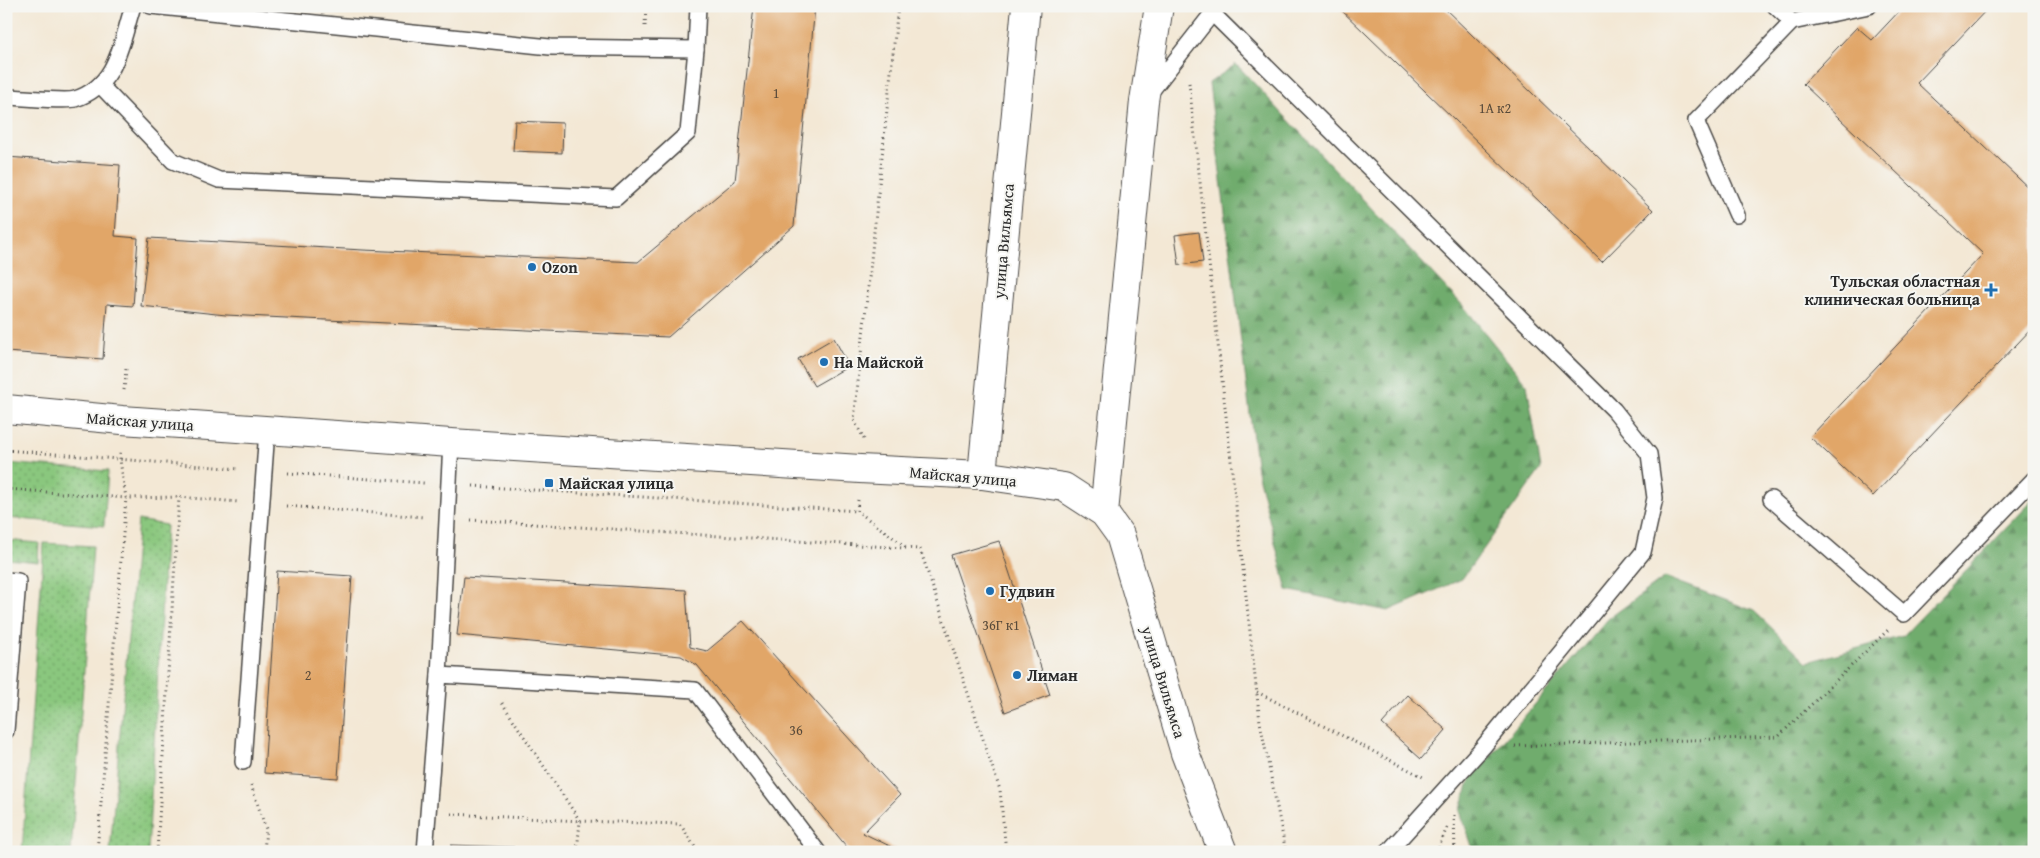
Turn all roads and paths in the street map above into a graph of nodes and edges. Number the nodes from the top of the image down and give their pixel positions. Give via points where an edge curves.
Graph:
1 (133, 6) edge
2 (151, 6) edge
3 (698, 6) edge
4 (898, 6) edge
5 (1026, 6) edge
6 (1159, 6) edge
7 (1775, 6) edge
8 (1870, 6) edge
9 (1215, 9) edge
10 (1792, 22) junction
11 (696, 49) junction
12 (1174, 62) junction
13 (101, 86) junction
14 (6, 97) edge
15 (1144, 100) junction
16 (1736, 215) dead end
17 (126, 369) dead end
18 (6, 409) edge
19 (122, 420) junction
20 (267, 430) junction
21 (864, 439) dead end
22 (450, 443) junction
23 (982, 475) junction
24 (2034, 479) edge
25 (6, 489) edge
26 (179, 497) junction
27 (126, 498) junction
28 (1771, 499) dead end
29 (858, 500) dead end
30 (261, 504) junction
31 (1104, 513) junction
32 (447, 519) junction
33 (908, 548) junction
34 (6, 580) edge
35 (1904, 614) junction
36 (439, 675) junction
37 (485, 678) junction
38 (1257, 692) junction
39 (6, 731) edge
40 (1482, 747) junction
41 (243, 762) joint
42 (1428, 779) dead end
43 (428, 812) junction
44 (580, 821) junction
45 (97, 852) edge
46 (158, 852) edge
47 (264, 852) edge
48 (425, 852) edge
49 (577, 852) edge
50 (698, 852) edge
51 (818, 852) edge
52 (1006, 852) edge
53 (1223, 852) edge
54 (1286, 852) edge
55 (1388, 852) edge
56 (1437, 852) edge
57 (1455, 852) edge

1 - 13 lane via 113,68
2 - 11 lane via 550,47
3 - 11 lane
4 - 21 path via 854,420
5 - 23 street, улица Вильямса
6 - 15 street
7 - 10 lane
8 - 10 lane
9 - 12 lane
9 - 40 lane via 1614,410 1649,454 1655,498 1643,552
10 - 16 lane via 1696,121
11 - 13 lane via 688,133 616,198 219,180 173,162
12 - 15 lane
12 - 38 path via 1188,78
13 - 14 lane via 74,100
15 - 31 street
17 - 19 path
18 - 19 street, Майская улица
19 - 20 street, Майская улица
19 - 27 path via 120,460
20 - 22 street, Майская улица
20 - 30 lane
22 - 23 street, Майская улица
22 - 32 lane
23 - 31 street, Майская улица via 1064,487
24 - 35 lane
25 - 27 path
26 - 27 path
26 - 30 path
26 - 46 path
27 - 45 path
28 - 35 lane
29 - 33 path via 857,511
30 - 32 path
30 - 41 lane
31 - 53 street, улица Вильямса via 1120,535 1185,753
32 - 33 path
32 - 36 lane
33 - 52 path via 920,549 1000,790
34 - 39 lane via 18,581
35 - 40 path via 1778,737
36 - 37 lane
36 - 43 lane
37 - 44 path
37 - 51 lane via 695,690
38 - 42 path
38 - 54 path
40 - 55 lane
41 - 47 path via 266,829
43 - 44 path
43 - 48 lane
44 - 49 path
44 - 50 path via 680,824
56 - 57 path via 1454,808

